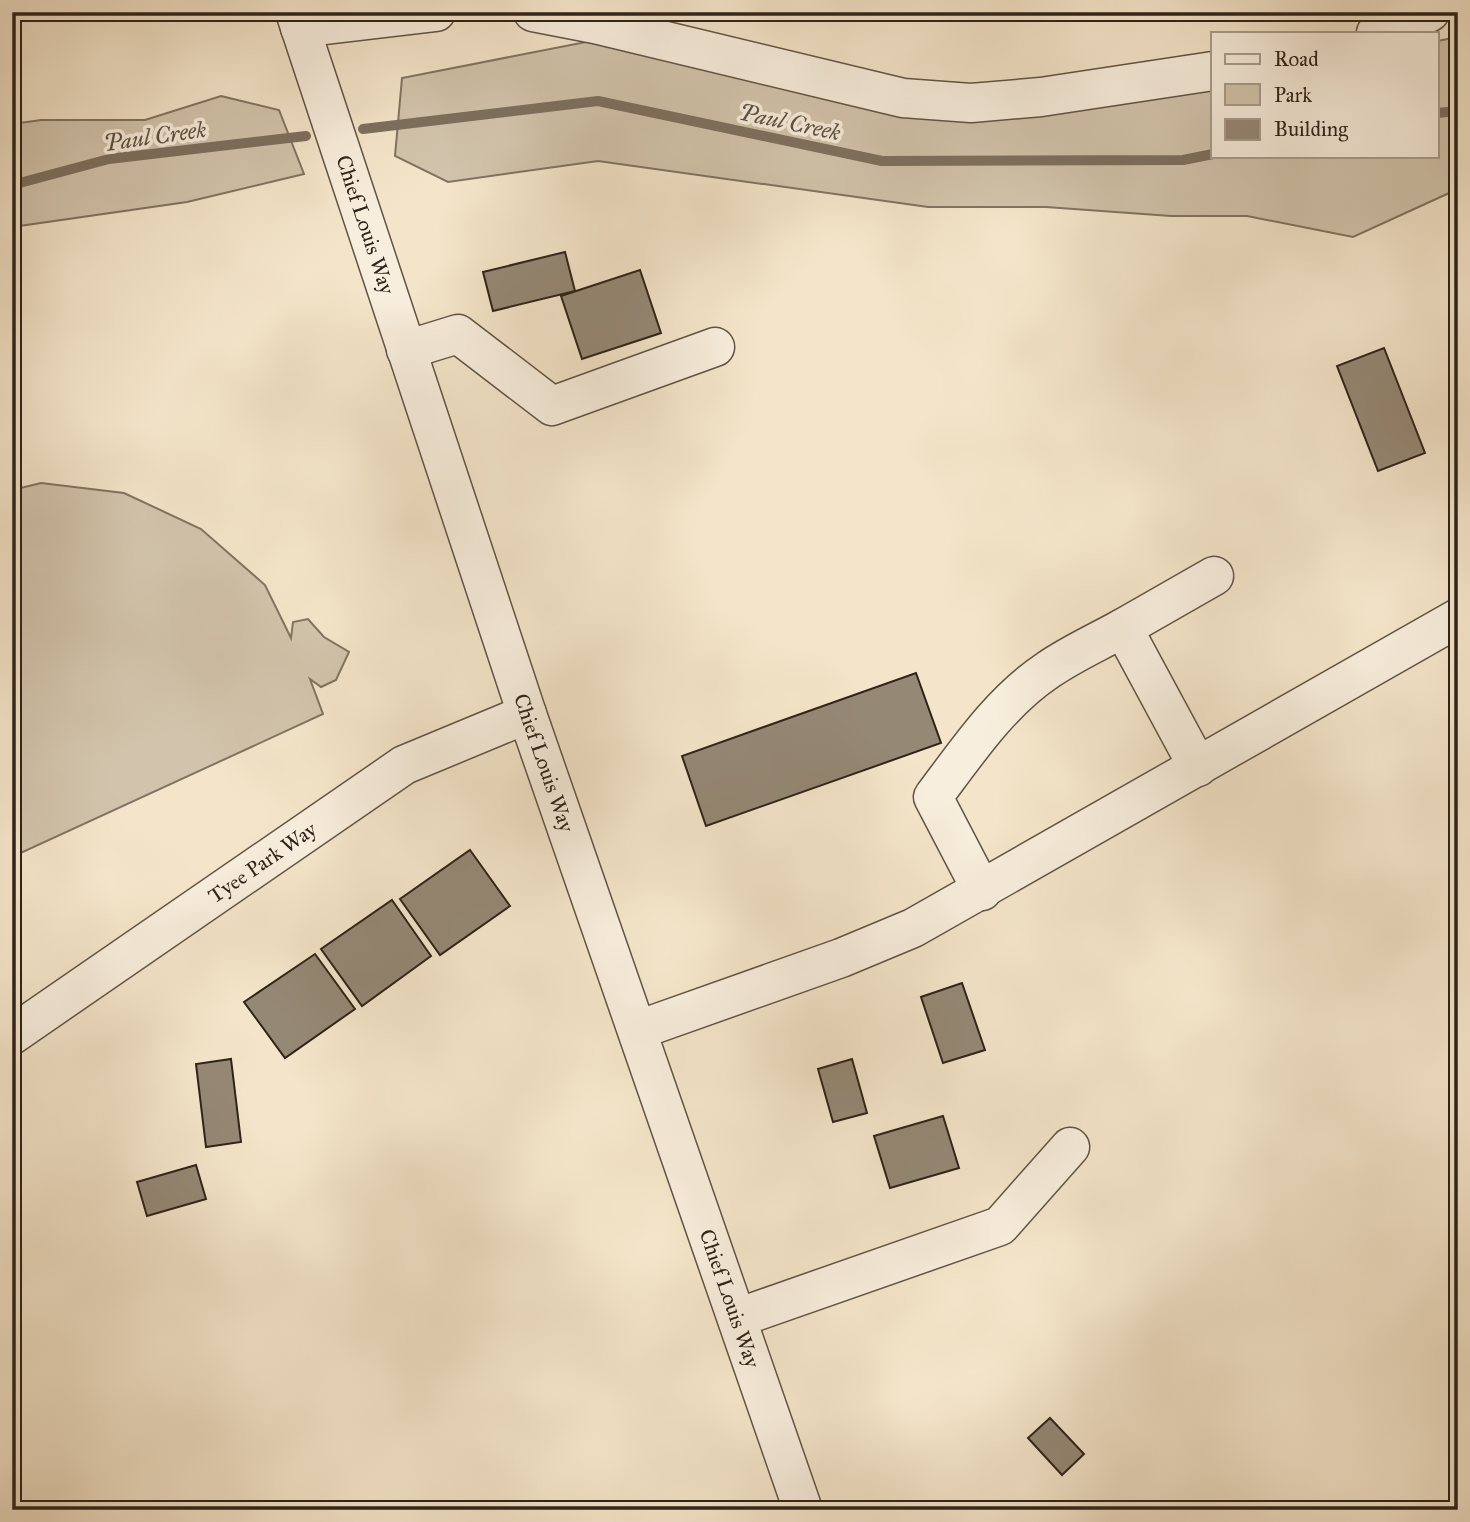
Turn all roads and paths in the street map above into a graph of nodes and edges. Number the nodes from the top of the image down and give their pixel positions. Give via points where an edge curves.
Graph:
1 (436, 12) edge
2 (533, 12) edge
3 (1430, 12) edge
4 (297, 20) edge
5 (1380, 32) edge
6 (1211, 71) edge
7 (715, 346) dead end
8 (407, 350) junction
9 (1214, 576) dead end
10 (1458, 618) edge
11 (1123, 628) junction
12 (527, 714) junction
13 (1198, 767) junction
14 (982, 891) junction
15 (638, 1030) junction
16 (12, 1035) edge
17 (1070, 1147) dead end
18 (737, 1318) junction
19 (803, 1510) edge

1 - 4 street
2 - 6 street via 903,98 971,103 1041,97
3 - 5 street via 1405,26
4 - 8 street, Chief Louis Way
7 - 8 street via 552,406 458,334
8 - 12 street, Chief Louis Way
9 - 11 street
10 - 13 street
11 - 13 street
11 - 14 street via 1048,670 1016,696 985,728 933,797
12 - 15 street, Chief Louis Way
12 - 16 street, Tyee Park Way via 404,765
13 - 14 street
14 - 15 street via 841,958
15 - 18 street, Chief Louis Way
17 - 18 street via 1000,1226
18 - 19 street, Chief Louis Way

